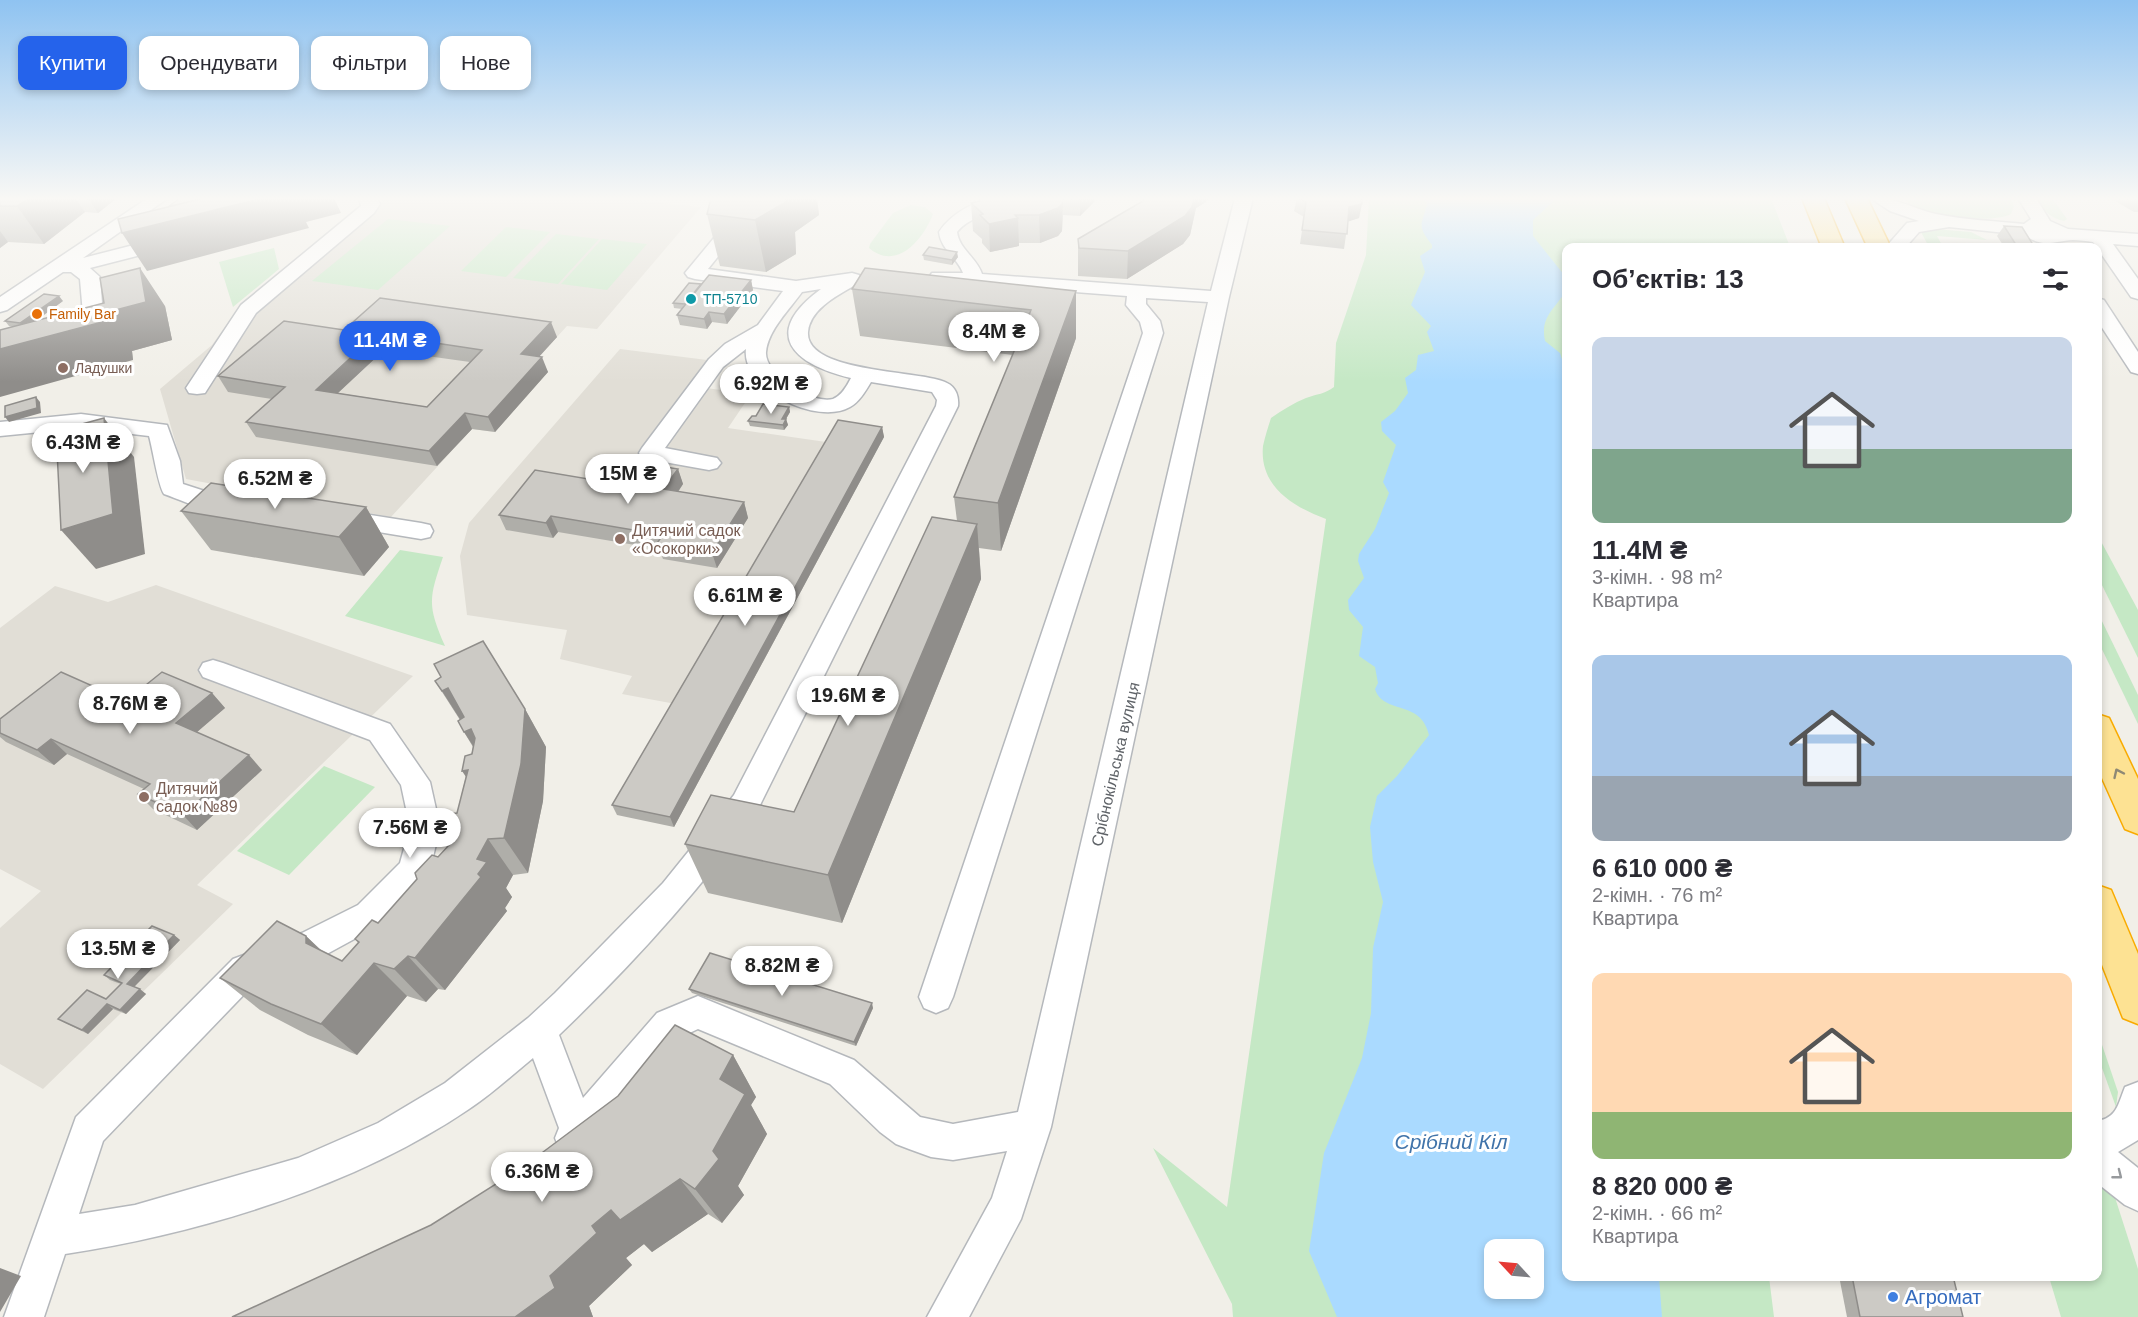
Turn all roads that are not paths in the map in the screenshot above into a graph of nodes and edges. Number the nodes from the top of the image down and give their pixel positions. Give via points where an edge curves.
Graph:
1 (77, 259) edge
2 (95, 259) edge
3 (307, 259) edge
4 (706, 259) edge
5 (965, 259) edge
6 (1228, 259) edge
7 (2114, 259) edge
8 (68, 266) junction
9 (924, 276) edge
10 (974, 280) junction
11 (796, 287) junction
12 (2138, 293) edge
13 (1219, 297) junction
14 (1138, 301) junction
15 (1070, 304) edge
16 (0, 306) edge
17 (2102, 312) edge
18 (765, 328) junction
19 (62, 339) edge
20 (2138, 368) edge
21 (864, 374) junction
22 (197, 388) dead end
23 (0, 429) edge
24 (709, 463) dead end
25 (260, 508) edge
26 (312, 514) edge
27 (421, 531) dead end
28 (213, 669) dead end
29 (2102, 739) edge
30 (2138, 818) edge
31 (2102, 914) edge
32 (936, 997) dead end
33 (2138, 1004) edge
34 (540, 1030) junction
35 (2138, 1100) edge
36 (1033, 1127) junction
37 (579, 1134) junction
38 (2102, 1138) edge
39 (546, 1158) edge
40 (2102, 1163) edge
41 (2138, 1192) edge
42 (52, 1238) junction
43 (24, 1317) edge
44 (948, 1317) edge

1 - 8 street
2 - 8 street
3 - 22 street via 248,309
4 - 11 street via 695,273
5 - 10 street via 972,267
6 - 13 street, Срібнокільська вулиця
7 - 12 street
8 - 16 street
8 - 19 street via 90,278 94,329
9 - 10 street
10 - 14 street
11 - 18 street
11 - 21 street via 861,277 820,297 807,309 796,333 809,354 844,370
13 - 14 street
13 - 36 street, Срібнокільська вулиця
14 - 15 street
14 - 32 street via 1153,333
17 - 20 street
18 - 21 street via 755,350 760,372 795,396 818,405 835,406 850,397
18 - 24 street via 716,363 650,453
21 - 34 street via 939,387 947,393 947,406 745,804 627,944
23 - 25 street via 81,421 159,430 172,489 219,504
26 - 27 street
28 - 42 street via 380,732 415,782 425,826 414,870 369,915 312,944 245,969 89,1130
30 -> 29 highway
31 - 33 highway
34 - 37 street
34 - 42 street via 458,1096 391,1136 300,1176 135,1224
35 - 38 street via 2129,1127
36 - 37 street via 953,1142 931,1139 909,1131 893,1119 842,1072 698,1012 669,1025
36 - 44 street, Срібнокільська вулиця via 1008,1206
37 - 39 street
40 -> 41 street
42 - 43 street

